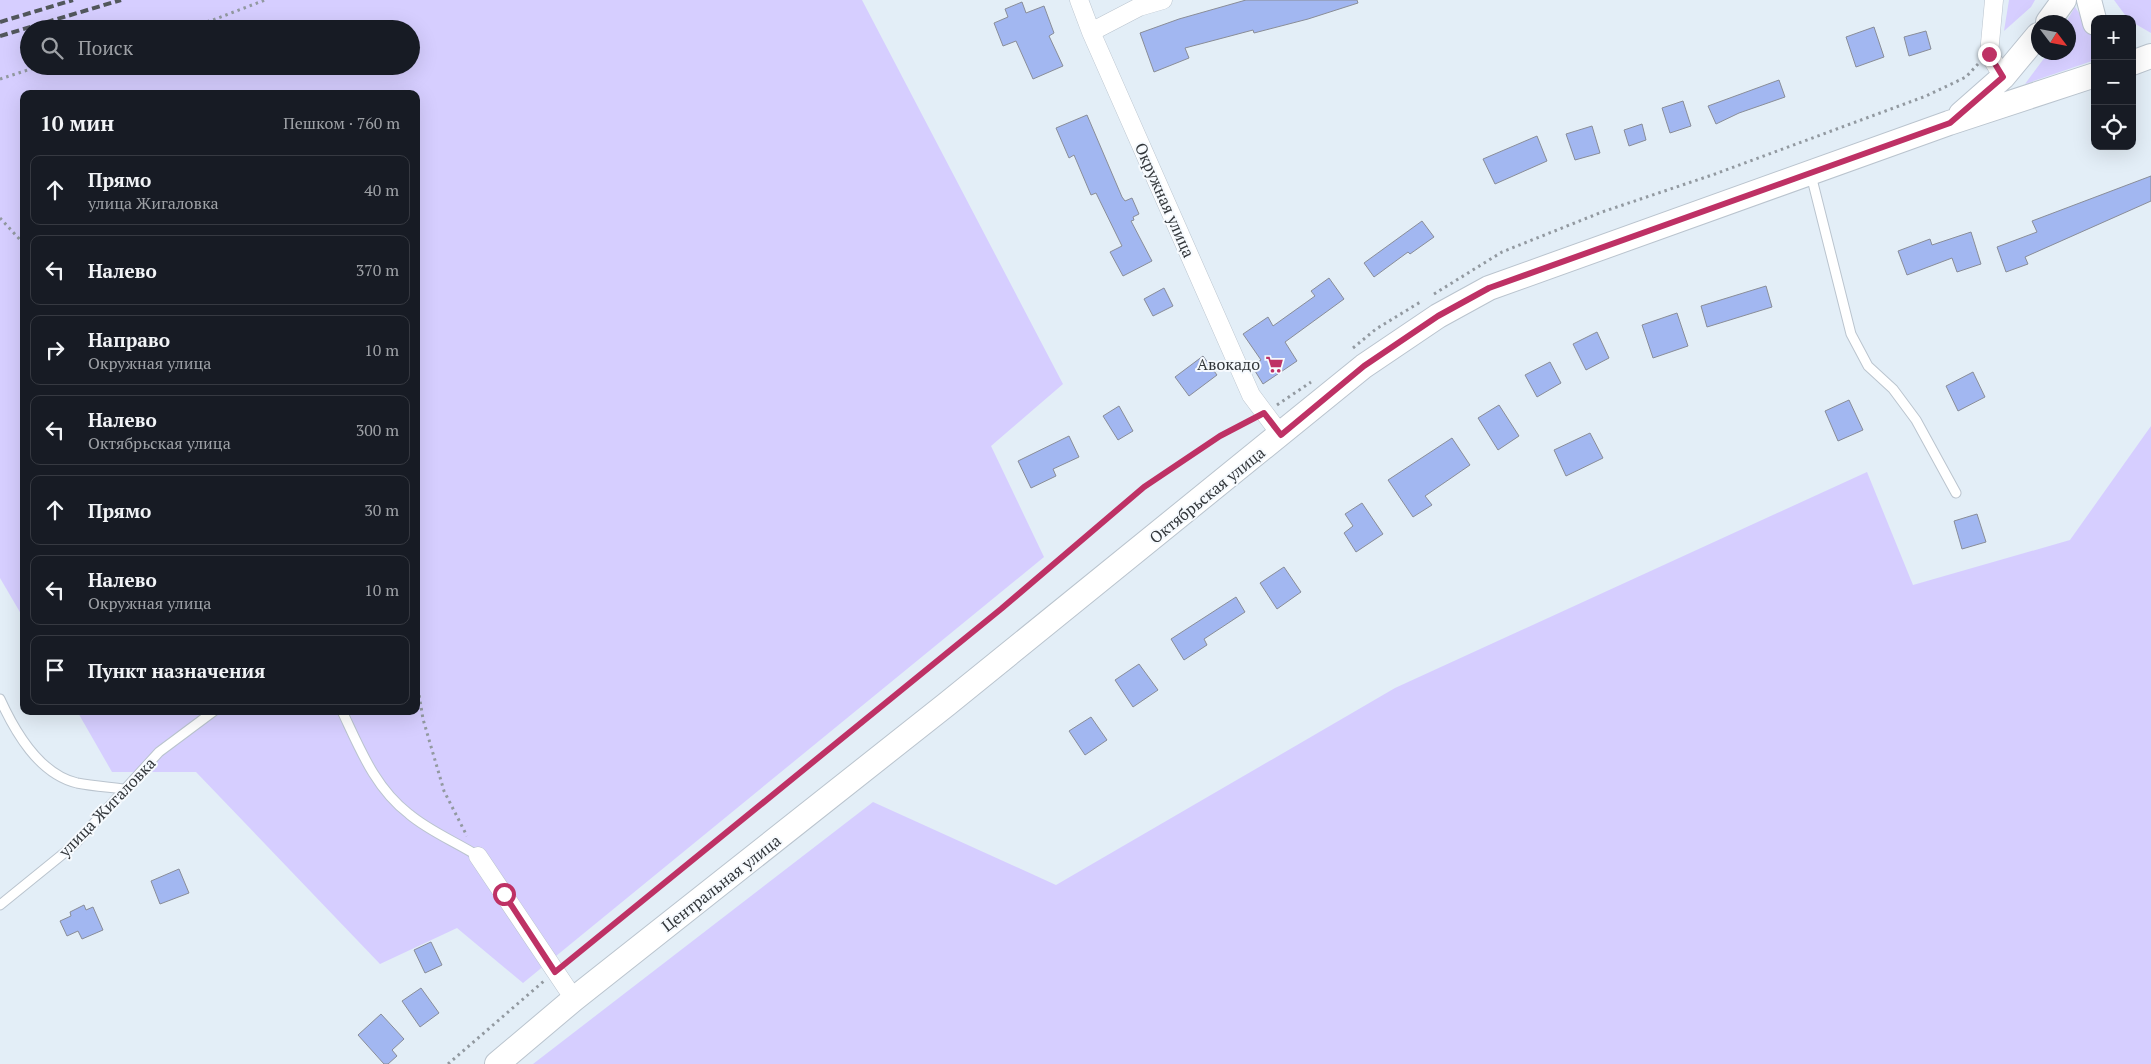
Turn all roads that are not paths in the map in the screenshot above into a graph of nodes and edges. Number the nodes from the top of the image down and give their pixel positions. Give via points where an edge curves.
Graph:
1 (1079, 0) edge
2 (1163, 0) edge
3 (1994, 0) edge
4 (2064, 0) edge
5 (2089, 0) edge
6 (2053, 15) edge
7 (2093, 15) edge
8 (1091, 32) junction
9 (2031, 43) edge
10 (2091, 76) edge
11 (2003, 77) junction
12 (1950, 123) junction
13 (1811, 174) junction
14 (1281, 435) junction
15 (1956, 493) dead end
16 (0, 699) edge
17 (947, 704) joint
18 (209, 715) edge
19 (344, 715) edge
20 (124, 789) junction
21 (478, 856) joint
22 (0, 905) edge
23 (574, 999) junction
24 (497, 1064) edge

1 - 8 street, Окружная улица
2 - 8 street via 1139,7
3 - 11 street via 1989,54
4 - 6 main road
5 - 7 main road
8 - 14 street, Окружная улица via 1251,395
9 - 11 main road
10 - 12 main road, Октябрьская улица
11 - 12 main road
12 - 13 main road, Октябрьская улица
13 - 14 main road, Октябрьская улица via 1489,288 1438,316 1364,366
13 - 15 lane via 1851,334 1868,366 1893,389 1916,420
14 - 17 main road, Октябрьская улица
16 - 20 lane via 16,732 31,751 56,773 77,783
17 - 23 main road, Центральная улица
18 - 20 lane, улица Жигаловка via 159,752
19 - 21 lane via 372,772 393,801 415,819
20 - 22 lane, улица Жигаловка via 74,845
21 - 23 street
23 - 24 main road, Центральная улица

